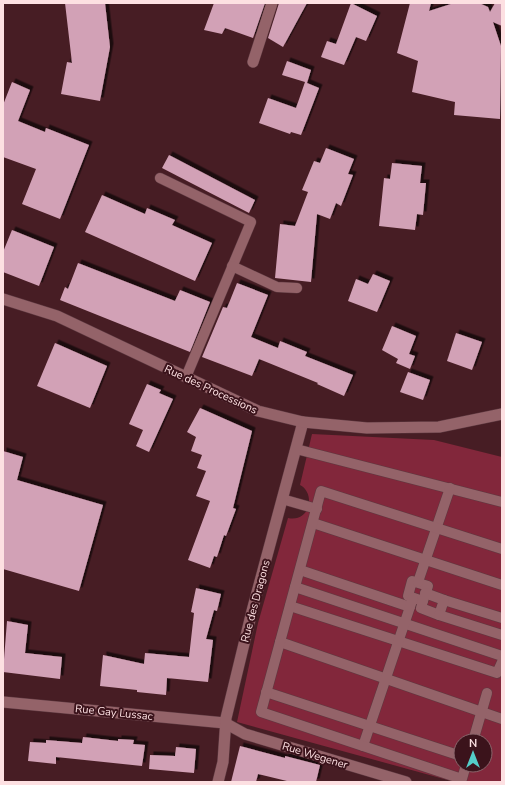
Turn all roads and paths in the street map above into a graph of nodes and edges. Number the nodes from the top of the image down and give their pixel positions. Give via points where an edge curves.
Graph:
1 (272, 3) edge
2 (253, 62) dead end
3 (160, 178) dead end
4 (232, 266) junction
5 (297, 288) dead end
6 (3, 299) edge
7 (186, 377) junction
8 (502, 414) edge
9 (303, 422) junction
10 (296, 449) junction
11 (450, 488) junction
12 (282, 499) junction
13 (502, 502) edge
14 (317, 509) junction
15 (313, 523) junction
16 (436, 528) junction
17 (502, 549) edge
18 (426, 560) junction
19 (300, 570) junction
20 (418, 582) junction
21 (502, 585) edge
22 (295, 587) junction
23 (424, 597) junction
24 (444, 600) junction
25 (411, 602) junction
26 (290, 606) junction
27 (440, 615) junction
28 (502, 618) edge
29 (404, 623) junction
30 (502, 635) edge
31 (398, 641) junction
32 (280, 642) junction
33 (502, 656) edge
34 (502, 662) edge
35 (386, 678) junction
36 (266, 692) junction
37 (487, 692) dead end
38 (3, 702) edge
39 (482, 711) junction
40 (502, 719) edge
41 (225, 723) junction
42 (370, 726) junction
43 (475, 733) edge
44 (363, 746) junction
45 (453, 753) edge
46 (464, 773) edge
47 (218, 782) edge
48 (406, 782) edge

1 - 2 street
3 - 4 lane via 251,222
4 - 5 lane via 277,287
4 - 7 lane
6 - 7 street, Rue des Processions via 57,316
7 - 9 street, Rue des Processions via 258,411
8 - 9 street, Rue des Processions via 439,427 367,428
9 - 10 street, Rue des Dragons
10 - 11 lane
10 - 12 street, Rue des Dragons
11 - 13 lane
11 - 16 lane
12 - 14 lane
12 - 41 street, Rue des Dragons
14 - 15 lane
14 - 16 lane via 321,491
15 - 18 lane
15 - 19 lane
16 - 17 lane
16 - 18 lane
18 - 20 lane
18 - 21 lane
19 - 22 lane
19 - 25 lane
20 - 23 lane via 428,586
20 - 25 lane via 412,581 408,596
22 - 26 lane
22 - 29 lane
23 - 24 lane
23 - 25 lane
23 - 27 lane via 420,608
24 - 27 lane
24 - 28 lane
25 - 29 lane
26 - 31 lane
26 - 32 lane
27 - 30 lane
29 - 31 lane
29 - 33 lane
31 - 34 lane via 497,673
31 - 35 lane
32 - 35 lane
32 - 36 lane
35 - 39 lane
35 - 42 lane
36 - 42 lane
36 - 44 lane via 261,712
37 - 39 lane
38 - 41 street, Rue Gay Lussac
39 - 40 lane
39 - 43 lane
41 - 47 street, Rue des Dragons via 223,762
41 - 48 street, Rue Wegener via 245,734
42 - 44 lane
42 - 45 lane
44 - 46 lane via 462,779

